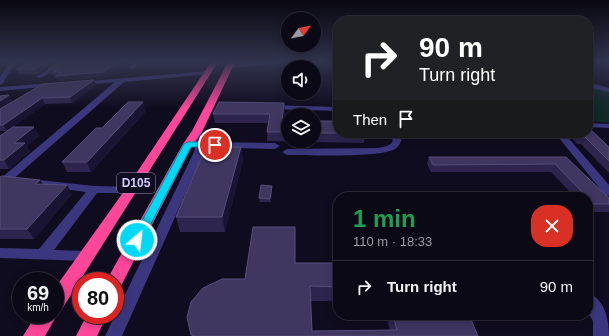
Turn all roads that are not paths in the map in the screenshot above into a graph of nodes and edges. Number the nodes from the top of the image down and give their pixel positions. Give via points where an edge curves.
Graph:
1 (151, 78) edge
2 (205, 78) edge
3 (225, 78) edge
4 (122, 80) junction
5 (75, 84) edge
6 (59, 85) edge
7 (44, 86) junction
8 (593, 86) edge
9 (0, 89) edge
10 (609, 90) edge
11 (31, 94) edge
12 (266, 107) edge
13 (333, 109) edge
14 (593, 125) edge
15 (609, 126) edge
16 (398, 138) edge
17 (563, 138) edge
18 (195, 140) junction
19 (275, 146) dead end
20 (287, 152) dead end
21 (2, 181) edge
22 (94, 189) junction
23 (132, 190) junction
24 (609, 192) edge
25 (0, 253) edge
26 (43, 254) junction
27 (86, 256) junction
28 (120, 272) edge
29 (64, 289) edge
30 (593, 307) edge
31 (41, 324) edge
32 (92, 324) edge
33 (33, 336) edge
34 (86, 336) edge
35 (113, 336) edge
36 (601, 336) edge

1 - 4 street
2 - 23 highway, D105
3 - 18 highway, D105
4 - 5 street
4 - 21 street
6 - 7 street
7 - 9 street
7 - 11 street
8 - 10 street
12 - 13 street
14 - 15 street
16 - 20 street via 395,146 378,151
17 - 24 street
18 - 19 street
18 - 28 highway, D105
18 - 35 street via 198,152
21 - 22 street
22 - 23 street
22 - 26 street
23 - 27 highway, D105
25 - 26 street
26 - 27 street
27 - 29 highway, D105
30 - 36 street via 603,325
31 - 33 highway
32 - 34 highway

